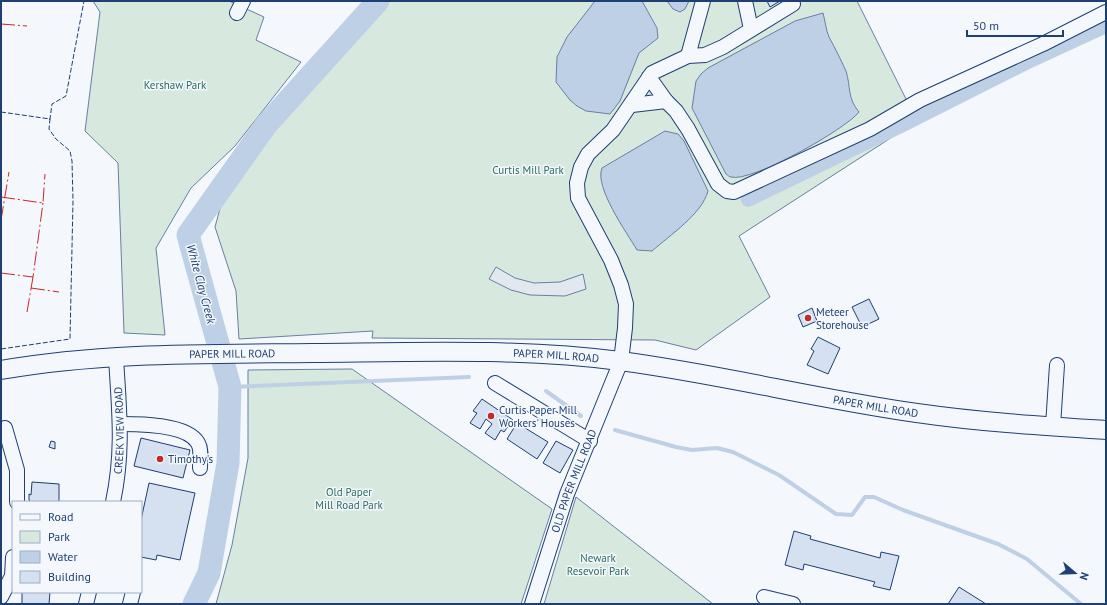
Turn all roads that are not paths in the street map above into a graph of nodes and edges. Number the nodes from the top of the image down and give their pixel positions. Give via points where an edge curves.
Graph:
1 (703, 1) edge
2 (745, 1) edge
3 (793, 4) dead end
4 (1106, 12) edge
5 (751, 29) junction
6 (688, 56) junction
7 (650, 77) junction
8 (666, 101) junction
9 (632, 104) junction
10 (116, 358) junction
11 (621, 361) junction
12 (1057, 365) dead end
13 (1, 370) edge
14 (495, 383) dead end
15 (121, 424) junction
16 (1052, 426) junction
17 (5, 428) dead end
18 (1106, 430) edge
19 (590, 441) junction
20 (200, 468) dead end
21 (17, 501) edge
22 (113, 501) edge
23 (12, 576) edge
24 (89, 593) edge
25 (133, 593) edge
26 (1, 597) edge
27 (764, 597) dead end
28 (86, 604) edge
29 (130, 604) edge
30 (532, 604) edge
31 (793, 604) edge

1 - 6 street
2 - 5 street
3 - 5 street
4 - 8 street via 920,100 870,129 734,192 727,191 718,184 688,129
5 - 6 street via 705,55
6 - 7 street via 652,73
7 - 8 street
7 - 9 street
8 - 9 street
9 - 11 street, OLD PAPER MILL ROAD via 613,130 588,154 577,182 578,198 611,260 625,299 626,316
10 - 11 main road, PAPER MILL ROAD via 495,352 553,354
10 - 13 main road, PAPER MILL ROAD
10 - 15 street, CREEK VIEW ROAD
11 - 16 main road, PAPER MILL ROAD via 918,413
11 - 19 street, OLD PAPER MILL ROAD
12 - 16 street
14 - 19 street
15 - 20 street via 150,425 187,433 198,443
15 - 22 street, CREEK VIEW ROAD via 120,463
16 - 18 main road, PAPER MILL ROAD
17 - 21 street via 18,470
19 - 30 street, OLD PAPER MILL ROAD via 563,507
23 - 26 street
24 - 28 street
25 - 29 street
27 - 31 street

